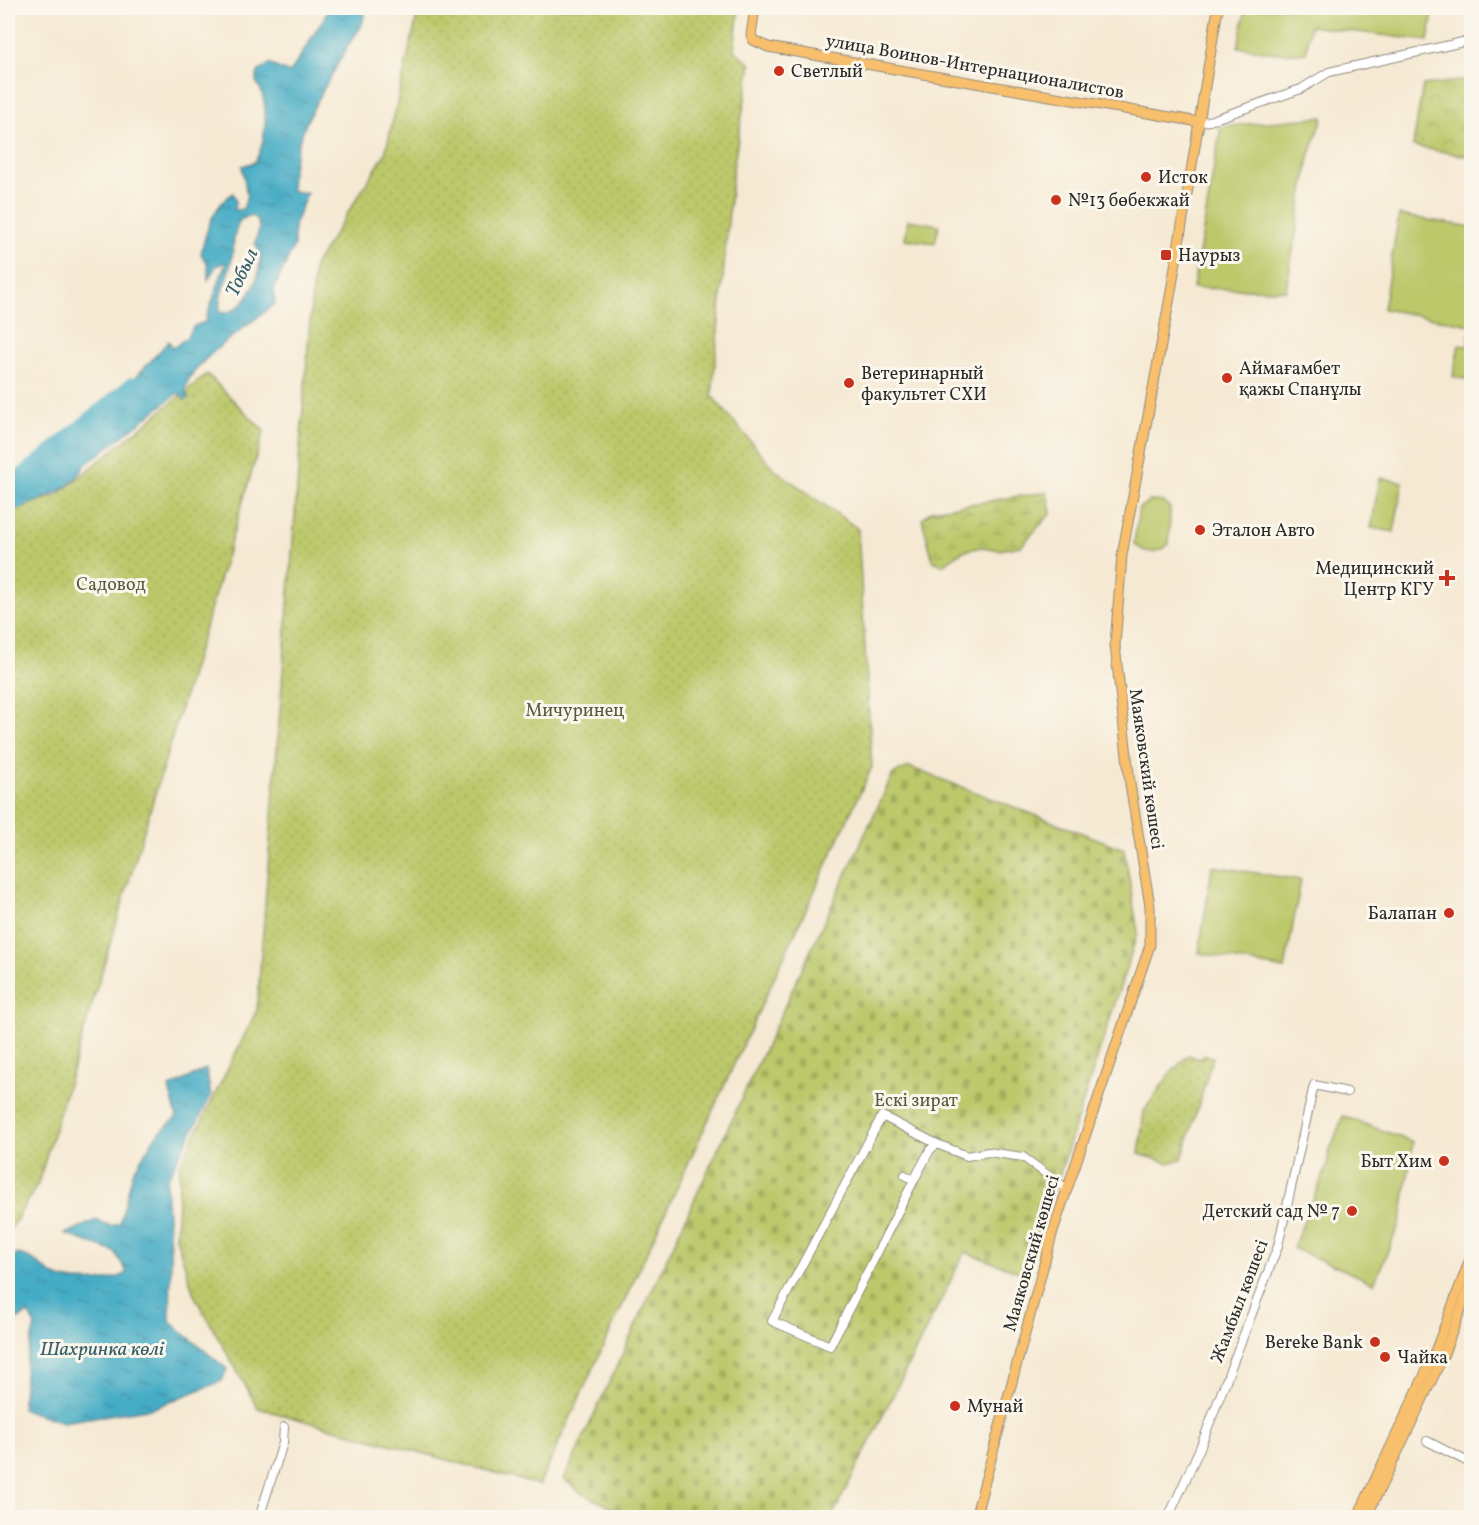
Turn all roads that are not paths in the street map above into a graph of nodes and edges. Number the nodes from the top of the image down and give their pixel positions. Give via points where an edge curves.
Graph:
1 (755, 8) edge
2 (1218, 8) edge
3 (1472, 40) edge
4 (1199, 122) junction
5 (1347, 1092) dead end
6 (937, 1144) junction
7 (905, 1175) dead end
8 (914, 1180) junction
9 (1067, 1189) junction
10 (1472, 1254) edge
11 (1472, 1280) edge
12 (284, 1427) dead end
13 (1427, 1441) dead end
14 (1472, 1464) edge
15 (1472, 1511) edge
16 (259, 1518) edge
17 (975, 1518) edge
18 (1168, 1518) edge
19 (1357, 1518) edge
20 (1366, 1518) edge
21 (1468, 1518) edge

1 - 4 main road, улица Воинов-Интернационалистов via 751,35 768,47
2 - 4 main road, Маяковский көшесі
3 - 4 street via 1353,64 1329,72 1301,89
4 - 9 main road, Маяковский көшесі via 1122,555 1115,645 1130,784 1150,906 1149,945
5 - 18 street, Жамбыл көшесі via 1314,1085 1278,1246 1200,1448
6 - 8 street
6 - 8 street via 882,1116 772,1321 830,1346
6 - 9 street via 967,1156 988,1152 1023,1158
7 - 8 street
9 - 17 main road, Маяковский көшесі
10 - 19 main road via 1433,1358
11 - 20 main road via 1441,1360
12 - 16 street via 283,1443
13 - 14 street
15 - 21 street

